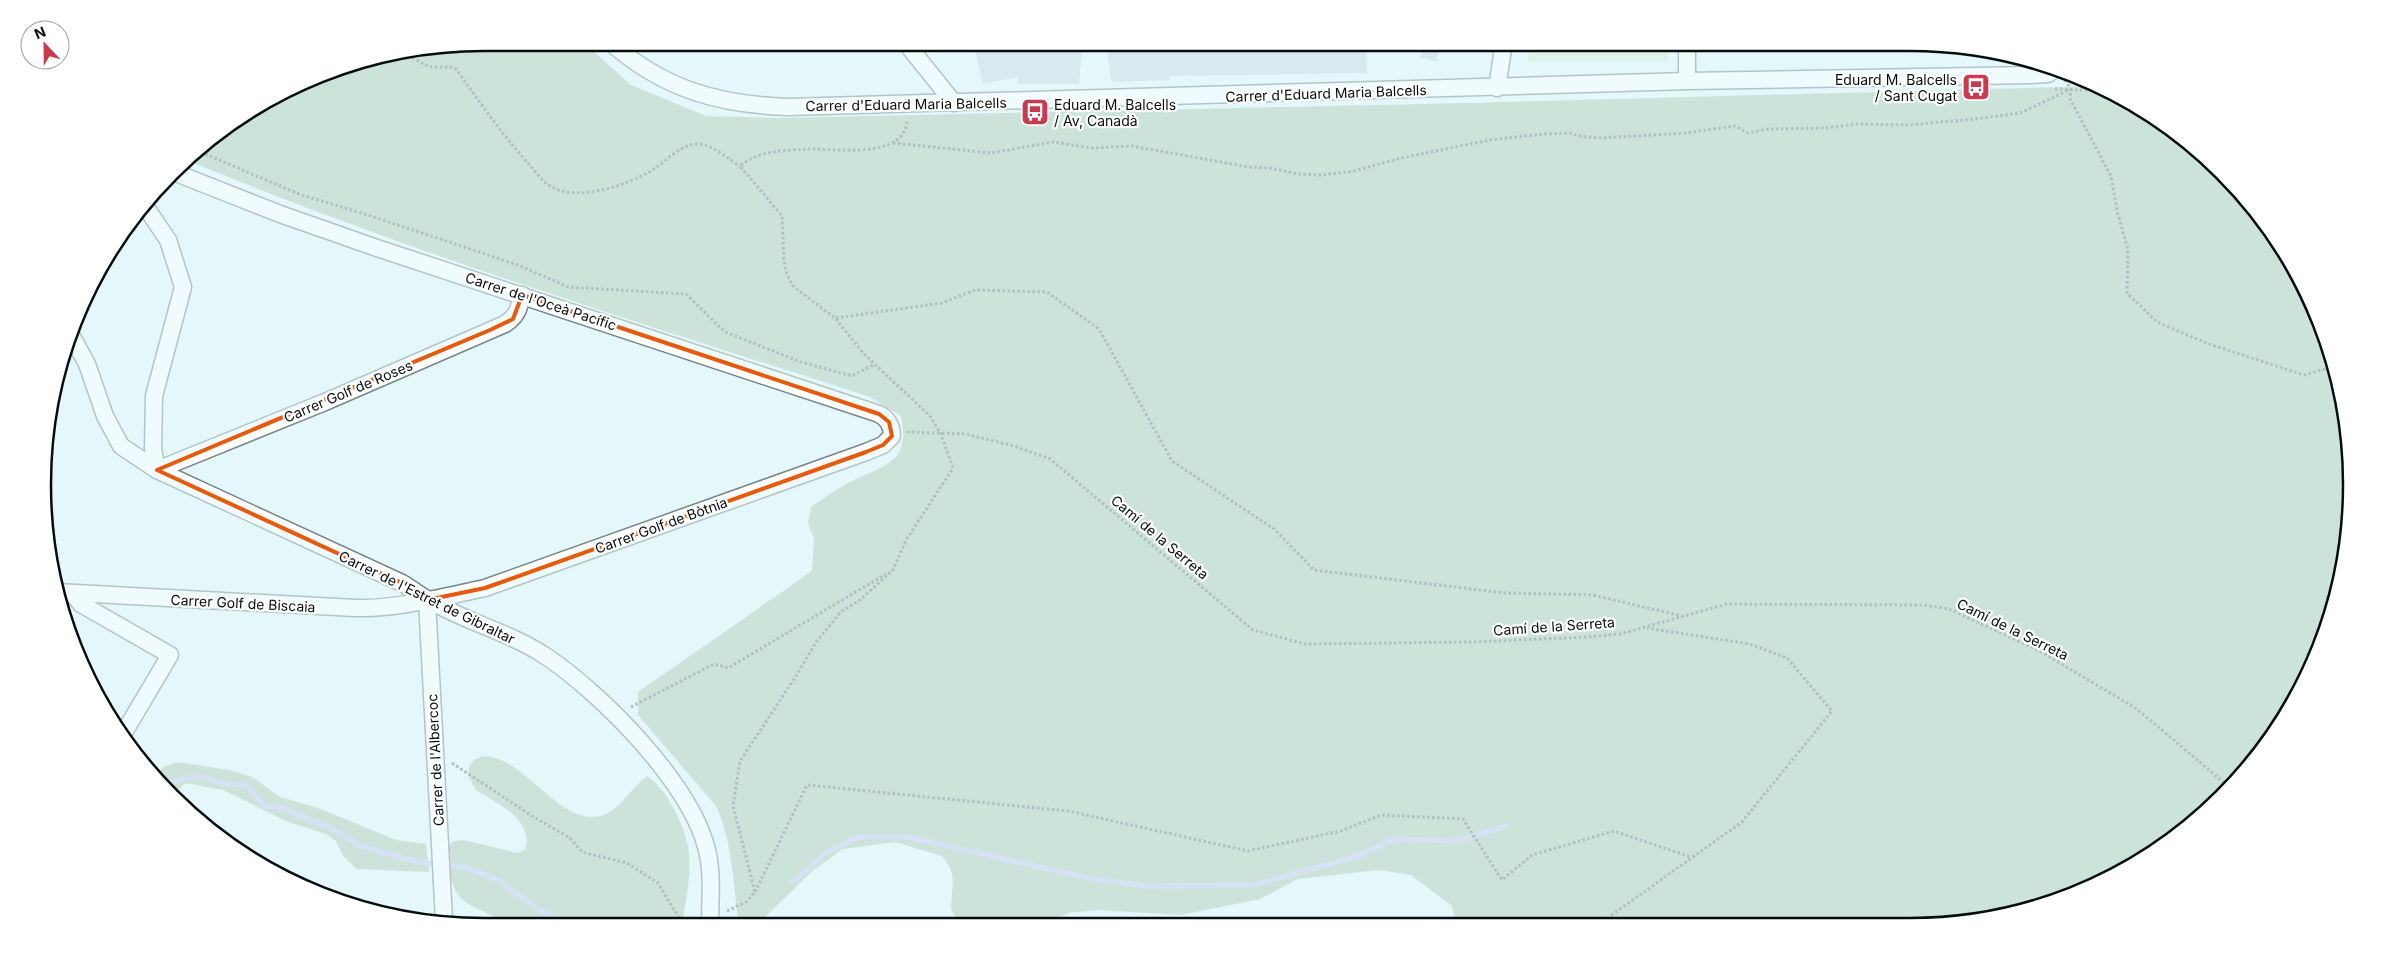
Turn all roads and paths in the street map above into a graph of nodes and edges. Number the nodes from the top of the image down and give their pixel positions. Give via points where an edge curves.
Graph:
1 (620, 51) edge
2 (912, 51) edge
3 (1503, 51) edge
4 (1687, 51) edge
5 (413, 58) edge
6 (2048, 74) edge
7 (1688, 81) junction
8 (1497, 88) junction
9 (2071, 89) junction
10 (2087, 89) edge
11 (954, 103) junction
12 (907, 104) junction
13 (893, 143) junction
14 (205, 154) edge
15 (740, 166) junction
16 (181, 175) edge
17 (149, 211) edge
18 (522, 295) junction
19 (835, 318) junction
20 (75, 343) edge
21 (875, 364) junction
22 (2327, 368) edge
23 (942, 434) junction
24 (891, 436) junction
25 (157, 470) junction
26 (893, 570) junction
27 (65, 593) edge
28 (427, 600) junction
29 (1684, 616) junction
30 (1644, 627) junction
31 (615, 715) junction
32 (127, 728) edge
33 (434, 752) junction
34 (2224, 782) edge
35 (1690, 857) junction
36 (755, 892) junction
37 (444, 916) edge
38 (679, 918) edge
39 (710, 918) edge
40 (728, 918) dead end
41 (1607, 918) edge

1 - 12 street, Carrer d'Eduard Maria Balcells via 663,81 705,97 750,106
2 - 11 street
3 - 8 street
4 - 7 street
5 - 15 path via 429,67 456,69 513,147 542,179 557,189 578,193 628,182 650,172 680,151 699,144
6 - 7 street, Carrer d'Eduard Maria Balcells
7 - 8 street, Carrer d'Eduard Maria Balcells
8 - 11 street, Carrer d'Eduard Maria Balcells
9 - 10 path
9 - 13 path via 2020,113 1974,119 1908,125 1768,129 1748,133 1735,126 1686,133 1601,138 1570,133 1544,134 1490,140 1321,175 1249,168 1132,146 1092,148 1053,142 991,153
9 - 22 path via 2070,99 2110,176 2128,250 2127,293 2157,322 2206,343 2304,375
11 - 12 street, Carrer d'Eduard Maria Balcells
12 - 13 path via 907,127 901,138
13 - 15 path via 856,151 814,149 771,153
14 - 21 path via 299,194 518,265 568,287 686,294 726,332 801,362 852,376
15 - 19 path via 782,216 784,261 794,287
16 - 18 street, Carrer de l'Oceà Pacífic via 280,214
17 - 25 street via 168,240 183,287 154,396 153,449
18 - 24 street, Carrer de l'Oceà Pacífic via 879,414 885,417
18 - 25 street, Carrer Golf de Roses via 519,311 504,324
19 - 21 path
19 - 29 path via 942,303 975,290 1047,292 1099,328 1172,461 1274,529 1314,570 1505,593 1593,595
20 - 25 street, Carrer de l'Estret de Gibraltar via 121,446
21 - 23 path via 916,401
23 - 24 path, Camí de la Serreta
23 - 26 path via 953,468 906,540
23 - 30 path, Camí de la Serreta via 966,434 1050,459 1254,630 1288,640 1305,644 1472,642 1588,637 1620,634
24 - 28 street, Carrer Golf de Bòtnia via 883,445 866,452 485,588
25 - 28 street, Carrer de l'Estret de Gibraltar via 402,583
26 - 31 path via 728,668 714,664
26 - 36 path via 860,600 841,612 816,642 740,761 734,806
27 - 28 street, Carrer Golf de Biscaia via 377,609
27 - 32 street via 170,655
28 - 31 street, Carrer de l'Estret de Gibraltar via 546,656
28 - 33 street, Carrer de l'Albercoc
29 - 30 path, Camí de la Serreta
29 - 34 path, Camí de la Serreta via 1727,604 1924,605 1949,609 2038,650 2137,709
30 - 35 path via 1750,644 1787,658 1832,710 1742,822
31 - 39 street, Carrer de l'Estret de Gibraltar via 675,785 691,809 710,864
33 - 37 street, Carrer de l'Albercoc
33 - 38 path via 570,838 582,852 627,863 658,883
35 - 36 path via 1614,831 1532,855 1502,880 1463,819 1381,815 1341,831 1248,851 1068,810 807,785
35 - 41 path
36 - 40 path via 746,902 730,908 726,913

